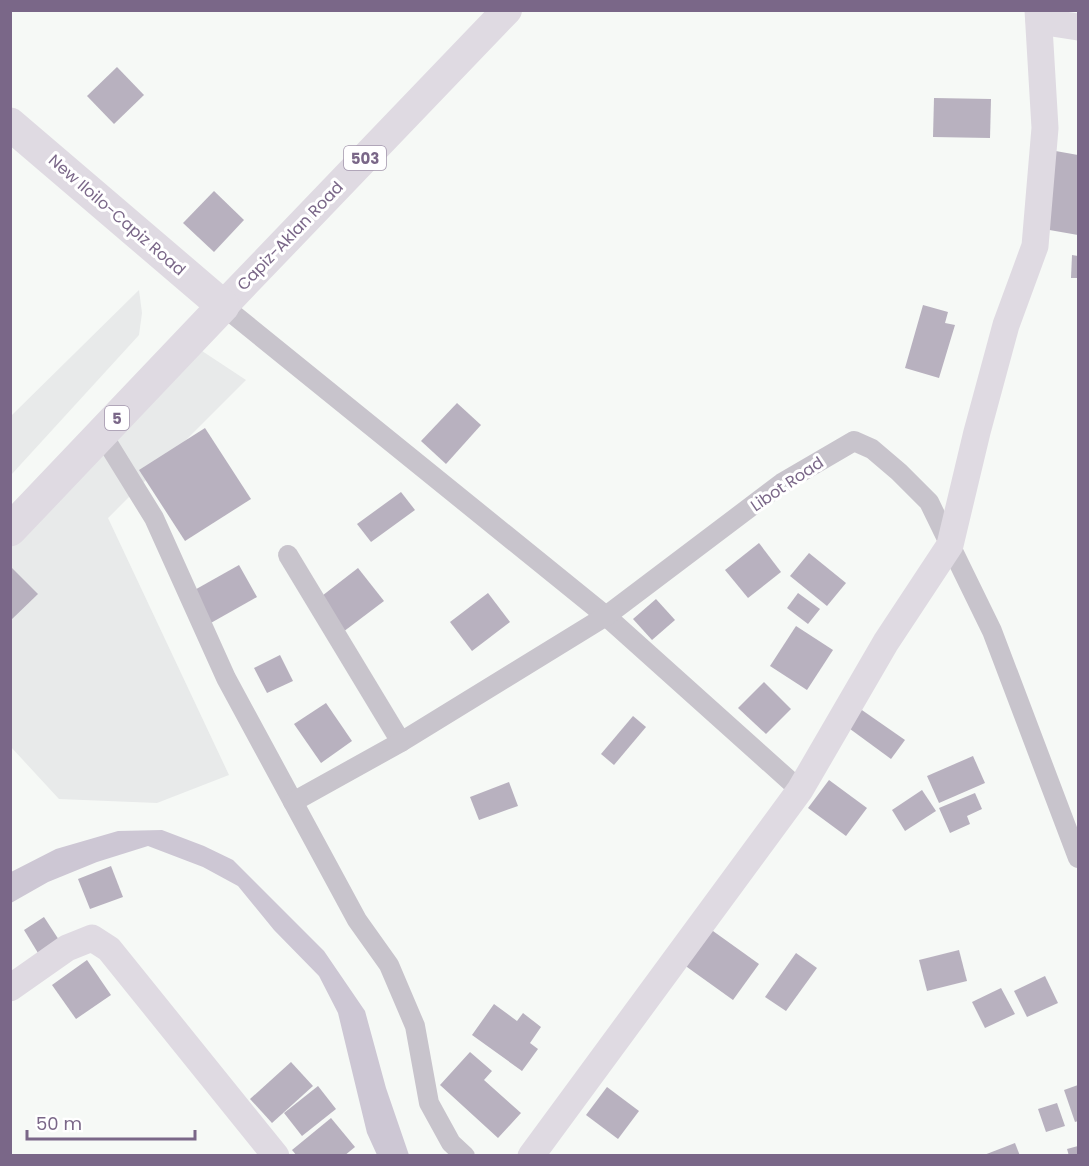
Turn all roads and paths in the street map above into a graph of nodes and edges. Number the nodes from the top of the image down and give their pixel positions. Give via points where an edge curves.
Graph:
1 (507, 10) edge
2 (1038, 16) edge
3 (1078, 27) edge
4 (10, 124) edge
5 (223, 306) junction
6 (102, 434) junction
7 (13, 522) edge
8 (950, 545) junction
9 (288, 555) dead end
10 (606, 616) junction
11 (401, 742) junction
12 (800, 790) junction
13 (293, 802) junction
14 (1078, 858) edge
15 (10, 988) edge
16 (276, 1155) edge
17 (465, 1155) edge
18 (531, 1155) edge

1 - 5 main road, Capiz-Aklan Road / 503
2 - 3 street
2 - 8 street via 1045,128 1035,246 1006,325
4 - 5 highway, New Iloilo-Capiz Road
5 - 6 highway, 5
5 - 10 street
6 - 7 highway, 5
6 - 13 street via 154,518 226,678
8 - 10 street, Libot Road via 929,502 872,449 854,441 782,483
8 - 12 street via 886,642
8 - 14 street via 992,631
9 - 11 street
10 - 11 street
10 - 12 street
11 - 13 street
12 - 18 street
13 - 17 street via 357,920 389,965 415,1026 429,1103 451,1143
15 - 16 street via 67,948 92,938 101,943

